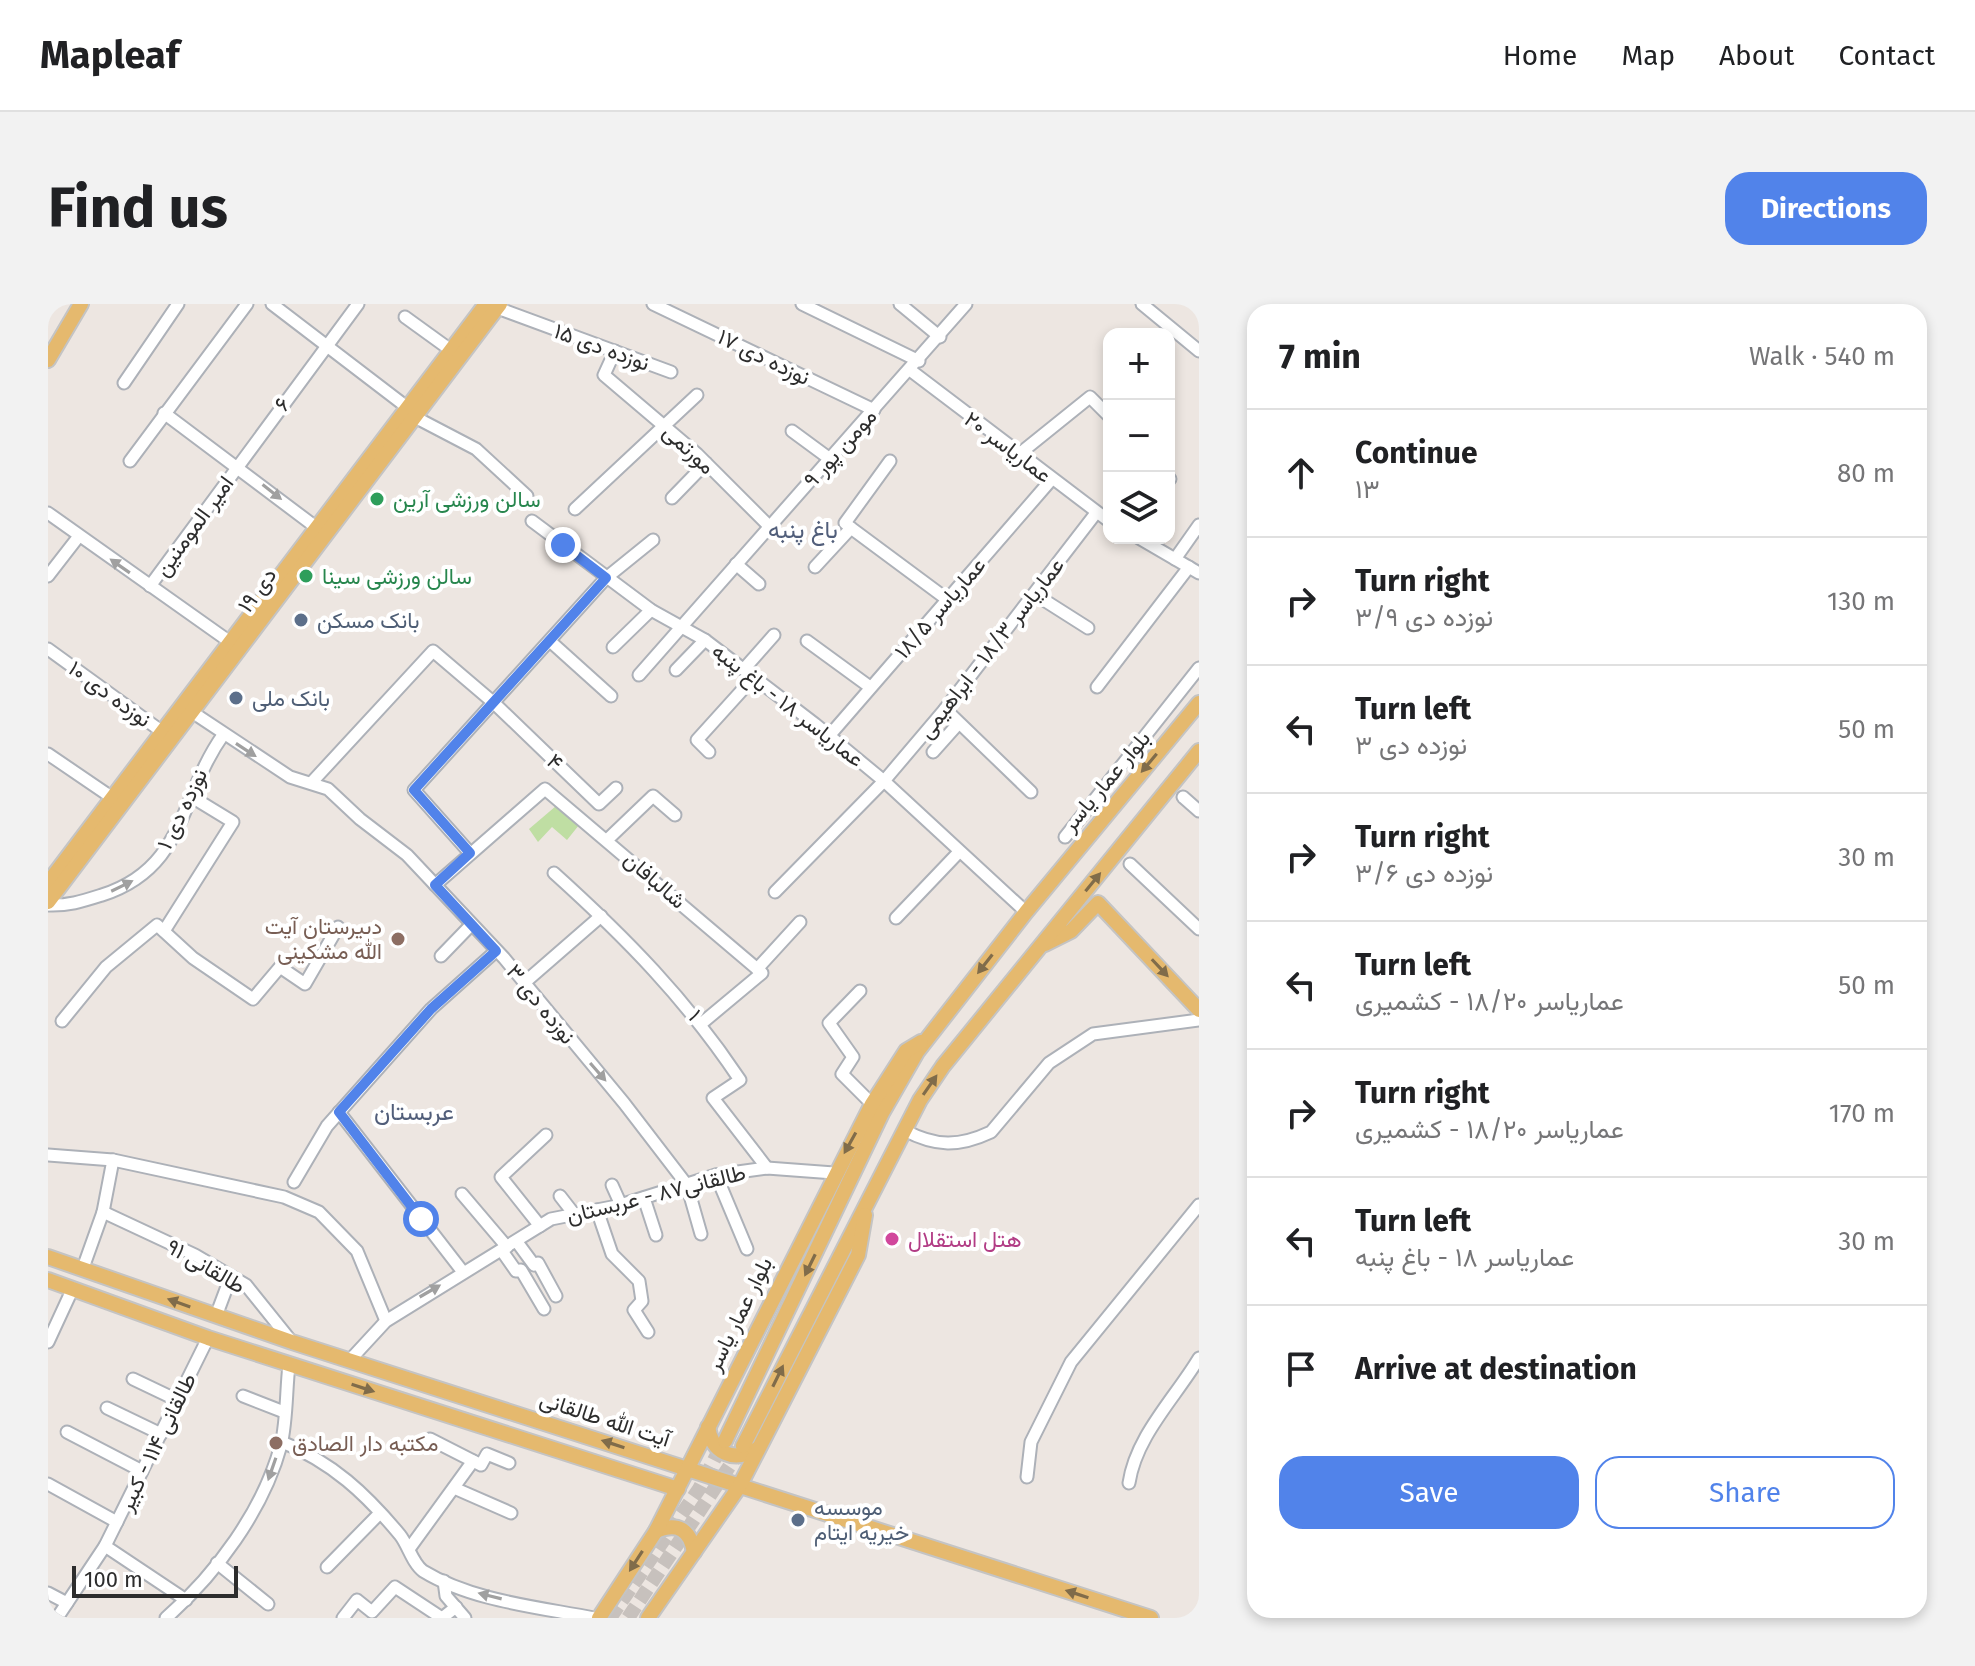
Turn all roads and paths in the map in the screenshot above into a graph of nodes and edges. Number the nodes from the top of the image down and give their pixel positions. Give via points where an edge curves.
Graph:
1 (81, 304) edge
2 (178, 304) edge
3 (247, 304) edge
4 (272, 304) edge
5 (358, 304) edge
6 (653, 304) edge
7 (802, 304) edge
8 (900, 304) edge
9 (966, 304) edge
10 (1142, 304) edge
11 (493, 305) edge
12 (820, 308) edge
13 (405, 317) dead end
14 (940, 337) junction
15 (327, 344) junction
16 (452, 351) junction
17 (615, 351) junction
18 (1199, 351) edge
19 (48, 360) edge
20 (919, 361) junction
21 (910, 370) junction
22 (671, 372) dead end
23 (124, 383) dead end
24 (697, 395) dead end
25 (874, 410) junction
26 (1103, 410) edge
27 (164, 413) junction
28 (409, 413) junction
29 (666, 427) junction
30 (792, 431) dead end
31 (1018, 455) junction
32 (830, 459) junction
33 (130, 461) dead end
34 (890, 461) dead end
35 (706, 463) junction
36 (237, 465) junction
37 (1051, 480) junction
38 (527, 496) dead end
39 (672, 498) dead end
40 (575, 509) dead end
41 (48, 513) edge
42 (1096, 513) junction
43 (1103, 517) edge
44 (532, 521) dead end
45 (1199, 525) edge
46 (769, 526) junction
47 (317, 528) junction
48 (851, 528) junction
49 (79, 536) junction
50 (653, 540) dead end
51 (1149, 544) edge
52 (1175, 559) junction
53 (736, 564) junction
54 (815, 567) dead end
55 (1194, 570) edge
56 (48, 576) edge
57 (606, 578) junction
58 (759, 584) dead end
59 (150, 586) junction
60 (1036, 595) junction
61 (948, 600) junction
62 (651, 610) junction
63 (681, 625) junction
64 (1088, 628) dead end
65 (774, 635) dead end
66 (705, 640) junction
67 (807, 641) dead end
68 (551, 642) junction
69 (235, 646) junction
70 (613, 647) dead end
71 (48, 649) edge
72 (1199, 668) edge
73 (676, 670) dead end
74 (749, 673) junction
75 (639, 675) dead end
76 (870, 687) junction
77 (1097, 687) dead end
78 (611, 696) dead end
79 (494, 703) junction
80 (1199, 703) edge
81 (187, 709) junction
82 (945, 709) junction
83 (958, 724) junction
84 (223, 735) junction
85 (167, 736) junction
86 (829, 736) junction
87 (1199, 751) edge
88 (709, 752) dead end
89 (933, 752) dead end
90 (48, 754) edge
91 (884, 781) junction
92 (312, 782) junction
93 (616, 788) dead end
94 (1031, 792) dead end
95 (192, 797) junction
96 (1183, 797) dead end
97 (117, 801) junction
98 (1199, 811) edge
99 (675, 815) dead end
100 (1065, 837) dead end
101 (607, 840) junction
102 (959, 852) junction
103 (470, 853) junction
104 (1130, 864) dead end
105 (554, 873) dead end
106 (48, 883) edge
107 (435, 885) junction
108 (775, 892) dead end
109 (48, 904) edge
110 (1026, 912) junction
111 (601, 916) junction
112 (896, 918) dead end
113 (800, 922) dead end
114 (471, 925) junction
115 (338, 927) dead end
116 (161, 928) junction
117 (1199, 929) edge
118 (1041, 945) junction
119 (496, 951) junction
120 (441, 956) dead end
121 (760, 971) junction
122 (524, 983) junction
123 (860, 991) dead end
124 (1199, 1010) edge
125 (1199, 1020) edge
126 (62, 1021) dead end
127 (702, 1023) junction
128 (928, 1037) junction
129 (872, 1104) junction
130 (339, 1112) junction
131 (904, 1130) junction
132 (546, 1135) dead end
133 (48, 1155) edge
134 (113, 1160) junction
135 (767, 1168) junction
136 (834, 1173) junction
137 (716, 1175) junction
138 (294, 1182) dead end
139 (612, 1185) dead end
140 (687, 1185) junction
141 (462, 1194) dead end
142 (560, 1196) dead end
143 (644, 1198) junction
144 (867, 1203) junction
145 (621, 1205) junction
146 (1199, 1205) edge
147 (597, 1210) junction
148 (103, 1212) junction
149 (574, 1214) junction
150 (540, 1226) junction
151 (701, 1234) dead end
152 (656, 1235) dead end
153 (509, 1247) junction
154 (747, 1249) dead end
155 (48, 1257) edge
156 (83, 1268) junction
157 (463, 1272) junction
158 (231, 1276) junction
159 (48, 1280) edge
160 (73, 1288) junction
161 (556, 1296) dead end
162 (544, 1309) dead end
163 (216, 1316) junction
164 (386, 1321) junction
165 (648, 1332) dead end
166 (208, 1338) junction
167 (48, 1342) edge
168 (292, 1342) junction
169 (1199, 1358) edge
170 (350, 1360) junction
171 (289, 1365) junction
172 (133, 1379) dead end
173 (243, 1396) dead end
174 (177, 1400) junction
175 (107, 1408) dead end
176 (284, 1412) junction
177 (708, 1427) junction
178 (67, 1432) dead end
179 (161, 1434) junction
180 (430, 1439) dead end
181 (725, 1441) tunnel mouth
182 (282, 1442) junction
183 (743, 1446) tunnel mouth
184 (760, 1446) junction
185 (473, 1461) junction
186 (752, 1462) junction
187 (509, 1463) dead end
188 (687, 1468) junction
189 (142, 1471) junction
190 (1027, 1477) dead end
191 (1129, 1483) dead end
192 (48, 1484) edge
193 (739, 1487) junction
194 (454, 1488) junction
195 (678, 1489) junction
196 (764, 1494) junction
197 (380, 1513) junction
198 (511, 1513) dead end
199 (117, 1522) junction
200 (656, 1531) junction
201 (105, 1546) junction
202 (409, 1549) junction
203 (694, 1552) junction
204 (217, 1563) junction
205 (327, 1567) dead end
206 (444, 1581) junction
207 (48, 1593) edge
208 (186, 1600) junction
209 (67, 1603) junction
210 (268, 1604) dead end
211 (456, 1607) junction
212 (57, 1618) edge
213 (166, 1618) edge
214 (343, 1618) edge
215 (465, 1618) edge
216 (596, 1618) edge
217 (648, 1618) edge
218 (1151, 1618) edge

1 - 19 main road
2 - 23 street
3 - 27 street
4 - 15 street
5 - 15 street, ۶
6 - 25 street, نوزده دی ۱۷
7 - 12 street
8 - 14 street
9 - 14 street, مومن پور ۹
10 - 18 street
11 - 16 main road, ۱۹ دی
11 - 17 street, نوزده دی ۱۵
11 - 28 main road, ۱۹ دی
12 - 20 street
13 - 16 street
14 - 20 street, مومن پور ۹
15 - 28 street
15 - 36 street, ۶
16 - 28 main road, ۱۹ دی
17 - 22 street, نوزده دی ۱۵
17 - 29 street, مورتمی via 604,375
20 - 21 street, مومن پور ۹
21 - 25 street, مومن پور ۹
21 - 31 street, عماریاسر ۲۰
24 - 29 street
25 - 32 street, مومن پور ۹
26 - 31 street via 1090,397
27 - 33 street
27 - 36 street
28 - 38 street via 476,449
28 - 47 main road, ۱۹ دی
28 - 69 main road, ۱۹ دی
29 - 35 street, مورتمی
29 - 40 street
30 - 32 street
31 - 37 street, عماریاسر ۲۰
32 - 46 street, مومن پور ۹
34 - 48 street via 845,523
35 - 39 street
35 - 46 street, مورتمی
36 -> 47 street
36 - 59 street, امیر المومنین
37 - 42 street, عماریاسر ۲۰
37 - 61 street, عماریاسر ۱۸/۵
41 - 49 street
42 - 43 street, عماریاسر ۲۰
42 - 60 street, عماریاسر ۱۸/۳ - ابراهیمی
44 - 57 street, عماریاسر ۱۸ - باغ پنبه
45 - 52 street
46 - 53 street, مومن پور ۹
47 - 69 main road, ۱۹ دی
48 - 54 street
48 - 61 street
49 - 56 street
59 -> 49 street
50 - 57 street
51 - 52 street
52 - 55 street
53 - 58 street
53 - 63 street, مومن پور ۹
55 - 77 street
57 - 62 street, عماریاسر ۱۸ - باغ پنبه
57 - 68 street
59 - 69 street
60 - 64 street
60 - 82 street, عماریاسر ۱۸/۳ - ابراهیمی
61 - 76 street, عماریاسر ۱۸/۵
62 - 63 street, عماریاسر ۱۸ - باغ پنبه
62 - 70 street
63 - 66 street, عماریاسر ۱۸ - باغ پنبه
63 - 75 street, مومن پور ۹
65 - 74 street
66 - 73 street
66 - 74 street, عماریاسر ۱۸ - باغ پنبه
67 - 76 street
68 - 78 street
68 - 79 street
69 - 81 main road, ۱۹ دی
71 - 85 street, نوزده دی ۱۰
72 - 100 street
74 - 86 street, عماریاسر ۱۸ - باغ پنبه
74 - 88 street via 697,740
76 - 86 street, عماریاسر ۱۸/۵
79 - 92 street via 433,651
79 - 93 street, ۴ via 599,804
79 - 103 street via 414,790
80 -> 110 main road, بلوار عمار یاسر
81 - 84 street, نوزده دی ۳
81 - 85 main road, ۱۹ دی
82 - 83 street
82 - 91 street, عماریاسر ۱۸/۳ - ابراهیمی
83 - 89 street
83 - 94 street
84 -> 92 street, نوزده دی ۳ via 290,777
84 - 95 street, نوزده دی ۱ via 204,763
85 - 97 main road, ۱۹ دی
86 - 91 street, عماریاسر ۱۸ - باغ پنبه
118 -> 87 main road
90 - 97 street
91 - 102 street, عماریاسر ۱۸ - باغ پنبه
91 - 108 street, عماریاسر ۱۸/۳ - ابراهیمی
92 - 107 street, نوزده دی ۳ via 328,789 407,855
109 -> 95 street, نوزده دی ۱ via 68,906 115,891 149,872
95 - 116 street via 233,822
96 - 98 street
97 - 106 main road, ۱۹ دی
97 - 109 main road, ۱۹ دی
99 - 101 street via 653,796
101 - 103 street, شالبافان via 545,789
101 - 121 street, شالبافان
102 - 110 street, عماریاسر ۱۸ - باغ پنبه
102 - 112 street
103 - 107 street
104 - 117 street
105 - 111 street, ۱
107 - 114 street, نوزده دی ۳
110 -> 128 main road, بلوار عمار یاسر
111 - 122 street
111 - 127 street, ۱
113 - 121 street
114 - 119 street, نوزده دی ۳
114 - 120 street
115 - 116 street via 305,984 280,967 253,999 193,958
116 - 126 street via 106,967
118 -> 124 main road via 1071,931 1098,903
131 -> 118 main road via 943,1066
119 - 122 street, نوزده دی ۳
119 - 130 street via 431,1009
121 - 127 street
122 -> 140 street, نوزده دی ۳
123 - 129 street via 829,1023 853,1057 842,1074
125 - 131 street via 1093,1034 1049,1063 982,1136 934,1144
127 - 135 street, ۱ via 740,1080 713,1098
128 - 129 main road, بلوار عمار یاسر via 906,1051
128 -> 181 main road, بلوار عمار یاسر via 882,1113
129 -> 136 main road, بلوار عمار یاسر
130 - 138 street
130 - 157 street
131 - 144 main road
132 - 150 street via 501,1177
133 - 134 street
134 - 148 street
134 - 164 street via 284,1197 319,1212 357,1251
135 - 136 street, طالقانی۸۷ - عربستان
135 - 137 street, طالقانی۸۷ - عربستان
136 - 177 main road, بلوار عمار یاسر
137 - 140 street, طالقانی۸۷ - عربستان
137 - 154 street
139 - 145 street
140 - 143 street, طالقانی۸۷ - عربستان
140 - 151 street
141 - 153 street
142 - 149 street
143 - 145 street, طالقانی۸۷ - عربستان
143 - 152 street
183 -> 144 main road
144 - 184 main road via 858,1255
145 - 147 street, طالقانی۸۷ - عربستان
146 - 190 street via 1071,1362 1031,1442
147 - 149 street, طالقانی۸۷ - عربستان
147 - 165 street via 612,1254 639,1281 642,1301 634,1310
148 - 156 street
148 - 158 street, طالقانی ۹۱
149 - 150 street, طالقانی۸۷ - عربستان
150 - 153 street, طالقانی۸۷ - عربستان
153 - 157 street, طالقانی۸۷ - عربستان
153 - 161 street via 538,1263
153 - 162 street via 516,1271 521,1270
155 - 156 main road, آیت الله طالقانی
163 -> 156 main road, آیت الله طالقانی
164 -> 157 street, طالقانی۸۷ - عربستان
158 - 163 street
158 - 168 street, طالقانی ۹۱ via 246,1285
159 - 160 main road, آیت الله طالقانی
160 - 166 main road, آیت الله طالقانی
160 - 167 street
163 - 168 main road, آیت الله طالقانی
164 - 170 street, طالقانی۸۷ - عربستان
166 - 171 main road, آیت الله طالقانی
166 - 174 street, طالقانی ۱۱۴ - کبیر
168 - 170 main road, آیت الله طالقانی
169 - 191 street via 1144,1440
188 -> 170 main road, آیت الله طالقانی
171 - 176 street
171 -> 195 main road, آیت الله طالقانی
172 - 174 street
173 - 176 street
174 - 179 street, طالقانی ۱۱۴ - کبیر
175 - 179 street
176 - 182 street
177 - 184 main road via 710,1441 724,1453 743,1455
177 - 188 main road, بلوار عمار یاسر
178 - 189 street
179 - 189 street, طالقانی ۱۱۴ - کبیر
180 - 185 street
182 - 197 street via 334,1469
182 -> 204 street via 268,1482
184 - 186 main road
185 - 187 street via 481,1465 487,1454
185 - 194 street
186 - 193 main road
186 - 196 main road
188 - 193 main road, آیت الله طالقانی
188 - 195 main road, بلوار عمار یاسر
189 - 199 street, طالقانی ۱۱۴ - کبیر
192 - 199 street
193 - 196 main road, آیت الله طالقانی
193 - 203 main road
194 - 198 street
194 - 202 street
195 - 200 main road, بلوار عمار یاسر
218 -> 196 main road, آیت الله طالقانی
197 - 202 street
197 - 205 street
199 - 201 street, طالقانی ۱۱۴ - کبیر
200 - 203 main road via 668,1526 682,1529
200 -> 216 main road, بلوار عمار یاسر
201 - 208 street
201 - 209 street, طالقانی ۱۱۴ - کبیر
202 - 206 street via 419,1569
203 - 217 main road
204 - 208 street
204 - 210 street
206 - 211 street via 446,1596
216 -> 206 street via 484,1595
207 - 209 street
208 - 213 street
209 - 212 street, طالقانی ۱۱۴ - کبیر
211 - 214 street via 442,1618 395,1587 372,1612 357,1600
211 - 215 street

